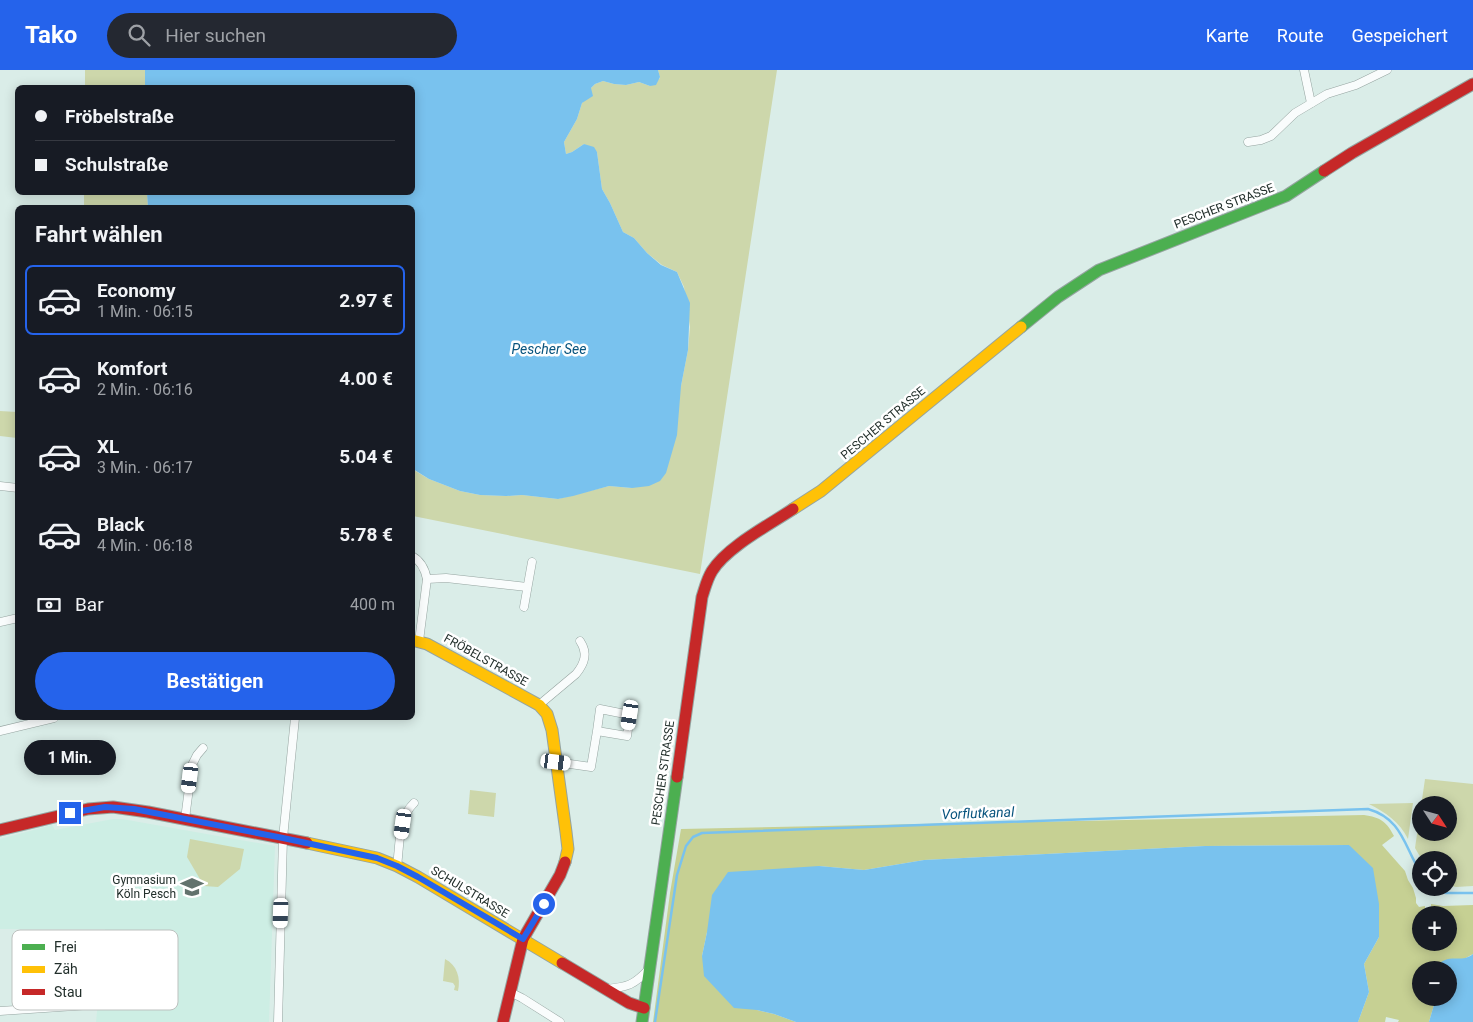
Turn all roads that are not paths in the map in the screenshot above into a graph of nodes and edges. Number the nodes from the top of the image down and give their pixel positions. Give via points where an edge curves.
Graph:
1 (1304, 70) edge
2 (1387, 70) edge
3 (1473, 84) edge
4 (1311, 103) junction
5 (1248, 142) dead end
6 (0, 486) edge
7 (15, 488) edge
8 (415, 558) edge
9 (532, 562) dead end
10 (427, 579) junction
11 (527, 587) junction
12 (524, 607) dead end
13 (15, 619) edge
14 (0, 622) edge
15 (416, 641) edge
16 (580, 641) dead end
17 (539, 705) junction
18 (46, 720) edge
19 (295, 720) edge
20 (597, 730) junction
21 (0, 731) edge
22 (203, 748) dead end
23 (556, 762) junction
24 (414, 803) dead end
25 (185, 819) junction
26 (0, 830) edge
27 (283, 838) junction
28 (397, 866) junction
29 (523, 939) junction
30 (649, 969) junction
31 (606, 989) junction
32 (510, 992) junction
33 (644, 1008) junction
34 (278, 1022) edge
35 (502, 1022) edge
36 (560, 1022) edge
37 (642, 1022) edge

1 - 4 street
2 - 4 street
3 - 30 street, PESCHER STRASSE via 1352,153 1286,196 1098,270 1058,297 821,491 720,560 712,570 702,597
4 - 5 street via 1271,136
6 - 7 street
8 - 10 street via 426,570
9 - 11 street
10 - 11 street via 446,578
10 - 15 street, FRÖBELSTRASSE
11 - 12 street
13 - 14 street
15 - 17 street, FRÖBELSTRASSE
16 - 17 street via 585,648 581,668
17 - 23 street via 547,714 552,730
18 - 21 street
19 - 27 street
20 - 20 street via 600,709 630,715 627,736
20 - 23 street via 592,767
22 - 25 street via 192,765
23 - 29 street via 568,849 566,860
24 - 28 street via 403,819
25 - 26 street, SCHULSTRASSE via 105,807
25 - 27 street, SCHULSTRASSE
27 - 28 street, SCHULSTRASSE via 377,858
27 - 34 street
28 - 29 street, SCHULSTRASSE
29 - 31 street, SCHULSTRASSE
29 - 32 street
30 - 31 street via 637,981 620,988
30 - 33 street, PESCHER STRASSE
31 - 33 street, SCHULSTRASSE
32 - 35 street
32 - 36 street
33 - 37 street, PESCHER STRASSE

